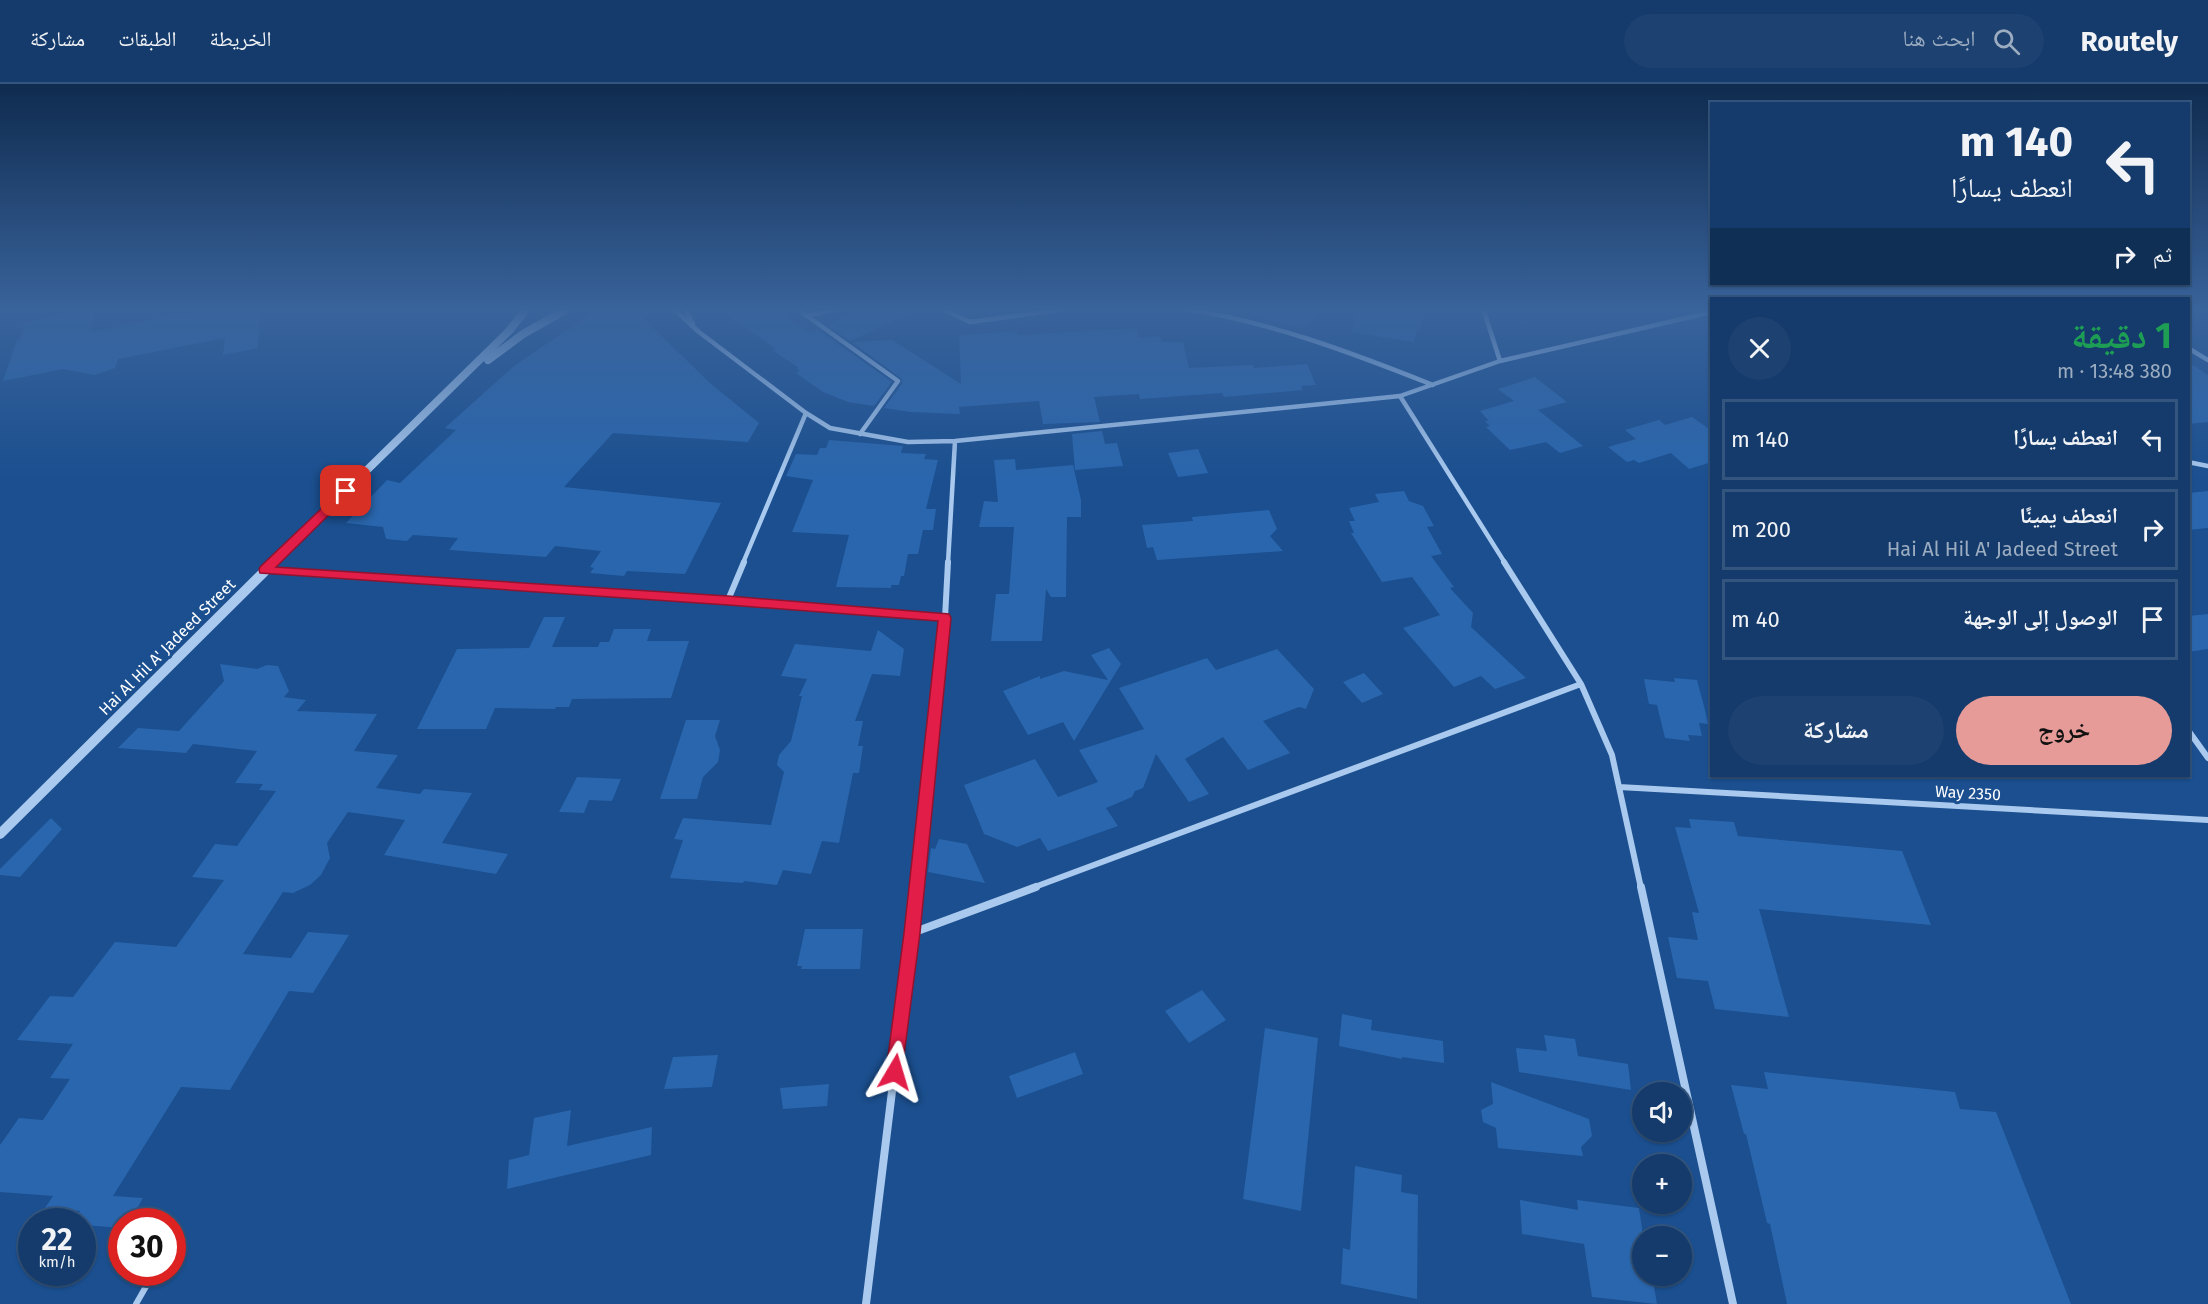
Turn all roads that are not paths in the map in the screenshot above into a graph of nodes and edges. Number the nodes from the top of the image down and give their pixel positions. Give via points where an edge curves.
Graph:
1 (475, 365) edge
2 (481, 365) edge
3 (743, 365) edge
4 (875, 365) edge
5 (1377, 365) edge
6 (1489, 365) edge
7 (459, 381) junction
8 (1433, 386) junction
9 (1400, 396) junction
10 (806, 413) junction
11 (860, 434) junction
12 (955, 441) junction
13 (2190, 462) edge
14 (2208, 466) edge
15 (265, 570) junction
16 (728, 600) junction
17 (945, 618) junction
18 (1581, 684) junction
19 (2190, 733) edge
20 (2208, 758) edge
21 (1619, 787) junction
22 (2208, 820) edge
23 (0, 834) edge
24 (912, 933) junction
25 (146, 1286) edge
26 (136, 1304) edge
27 (866, 1304) edge
28 (1733, 1304) edge

1 - 7 street
2 - 7 street
3 - 10 street
4 - 11 street via 898,381
5 - 8 street
6 - 8 street
7 - 15 street, Hai Al Hil A' Jadeed Street
8 - 9 street
9 - 12 street
9 - 18 street
10 - 11 street via 830,428
10 - 16 street
11 - 12 street via 908,442
12 - 17 street
13 - 14 street
15 - 16 street
15 - 23 street, Hai Al Hil A' Jadeed Street
16 - 17 street
17 - 24 street
18 - 21 street via 1612,755
18 - 24 street
19 - 20 street
21 - 22 street, Way 2350
21 - 28 street
24 - 27 street
25 - 26 lane

